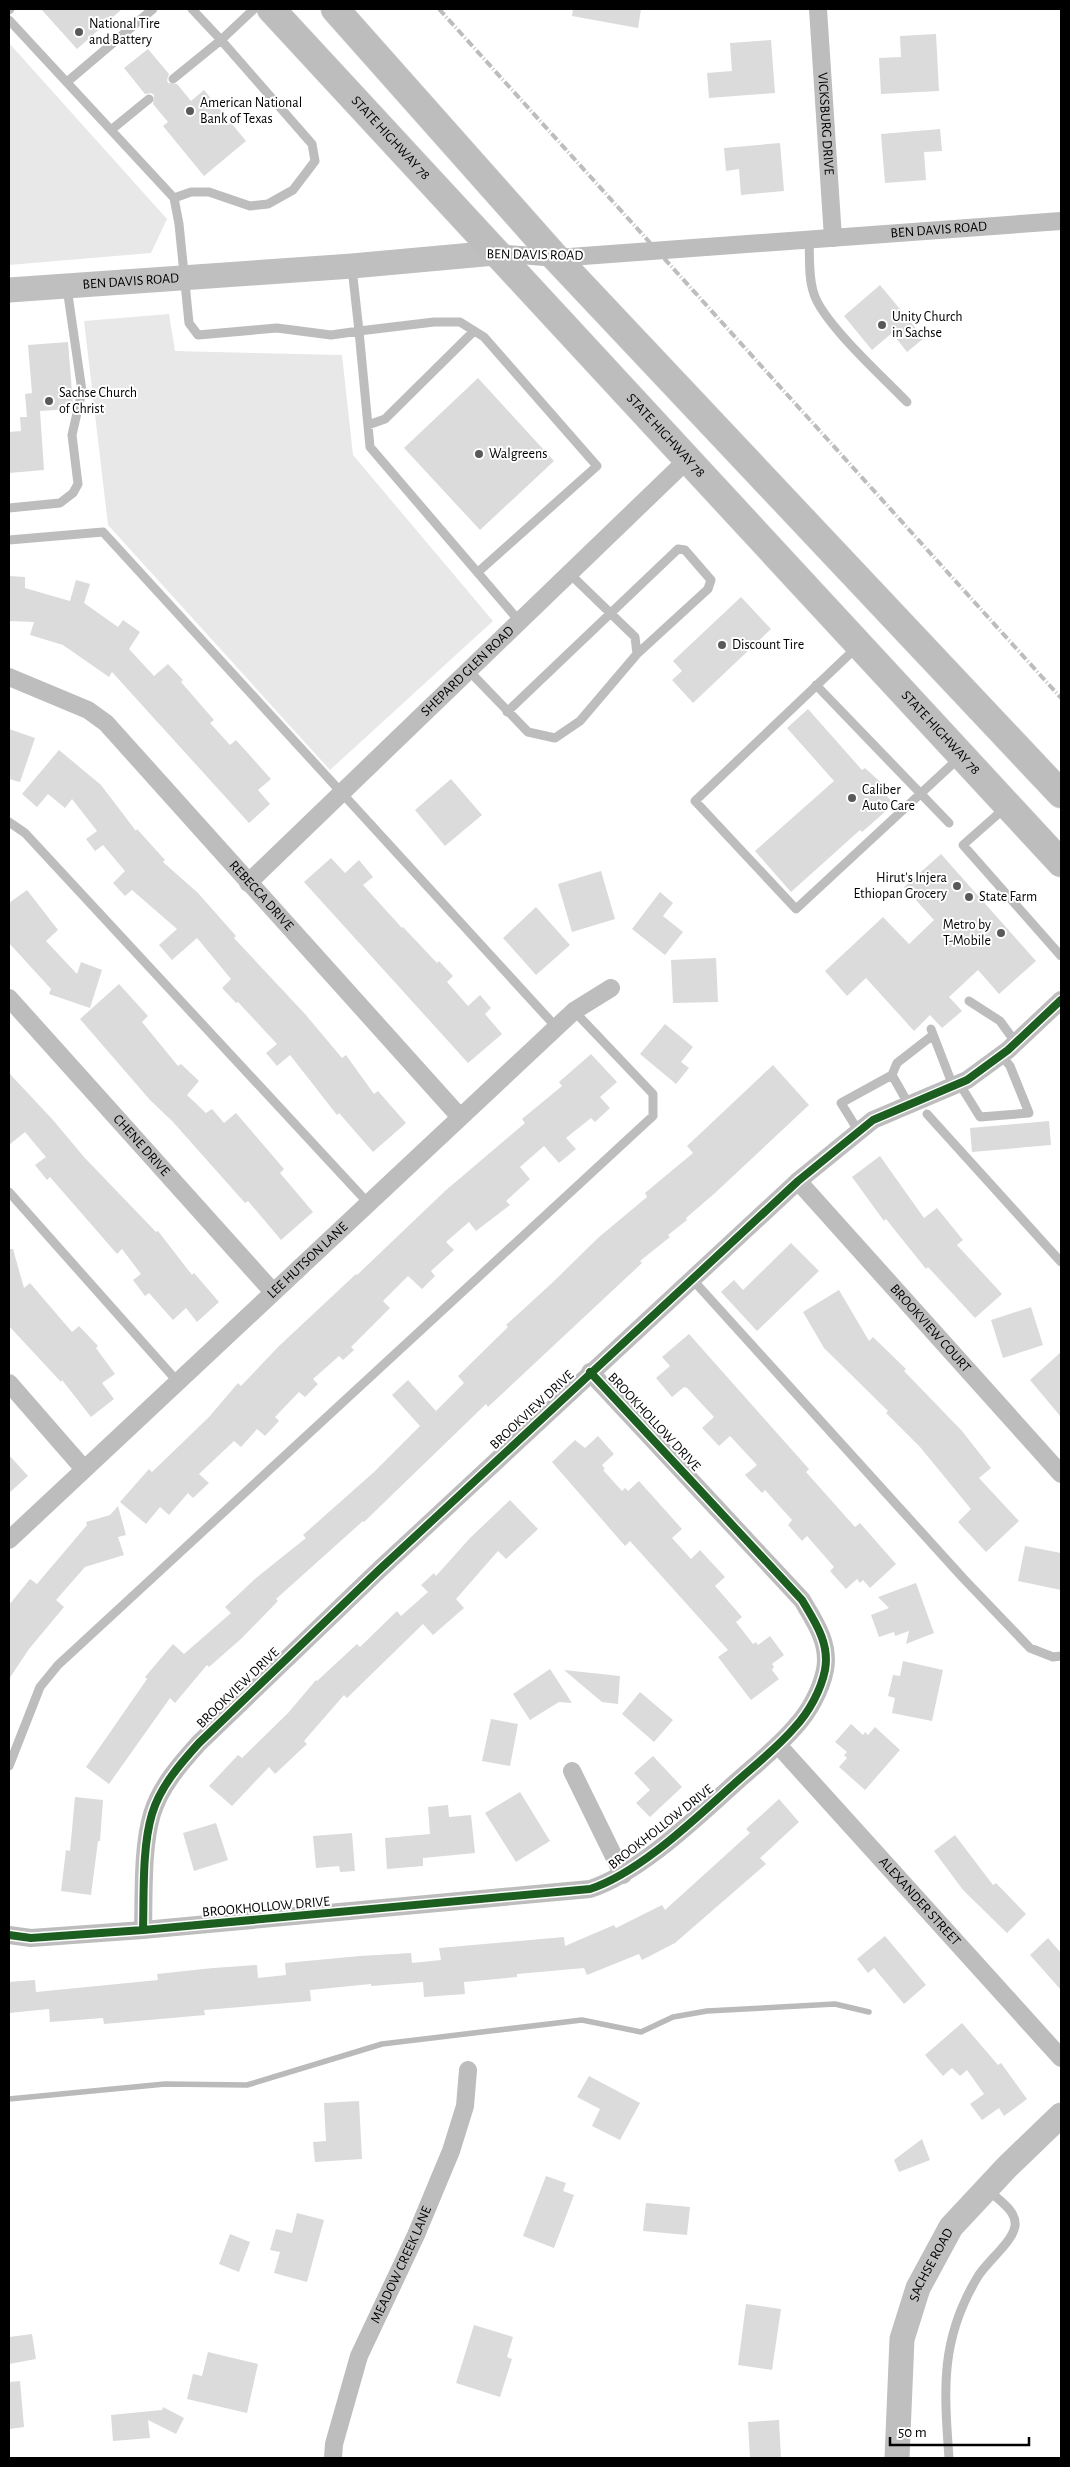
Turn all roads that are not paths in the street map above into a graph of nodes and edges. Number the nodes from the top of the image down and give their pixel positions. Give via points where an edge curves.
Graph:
1 (153, 9) edge
2 (192, 9) edge
3 (254, 9) edge
4 (271, 9) edge
5 (335, 9) edge
6 (818, 9) edge
7 (9, 20) edge
8 (221, 40) junction
9 (173, 79) dead end
10 (67, 82) junction
11 (149, 99) dead end
12 (111, 130) junction
13 (174, 198) junction
14 (1061, 221) edge
15 (833, 238) junction
16 (809, 240) junction
17 (495, 253) junction
18 (556, 258) junction
19 (352, 266) junction
20 (183, 278) junction
21 (66, 286) junction
22 (9, 290) edge
23 (359, 331) junction
24 (474, 331) junction
25 (907, 402) dead end
26 (368, 425) junction
27 (687, 460) junction
28 (9, 508) edge
29 (9, 540) edge
30 (478, 572) junction
31 (570, 574) junction
32 (611, 614) junction
33 (520, 622) junction
34 (859, 645) junction
35 (637, 654) junction
36 (469, 671) junction
37 (9, 677) edge
38 (816, 685) junction
39 (507, 712) junction
40 (962, 756) junction
41 (343, 793) junction
42 (921, 794) junction
43 (1061, 794) edge
44 (1008, 805) junction
45 (9, 822) edge
46 (949, 823) dead end
47 (1061, 863) edge
48 (248, 883) junction
49 (1061, 956) edge
50 (611, 988) dead end
51 (9, 998) edge
52 (1061, 1000) edge
53 (969, 1001) dead end
54 (574, 1011) junction
55 (557, 1028) junction
56 (1016, 1043) junction
57 (1001, 1055) junction
58 (892, 1075) junction
59 (956, 1085) junction
60 (909, 1105) junction
61 (927, 1114) dead end
62 (460, 1117) junction
63 (859, 1132) junction
64 (798, 1181) junction
65 (9, 1192) edge
66 (369, 1204) junction
67 (1061, 1262) edge
68 (692, 1279) junction
69 (273, 1292) junction
70 (590, 1372) junction
71 (176, 1381) junction
72 (9, 1383) edge
73 (84, 1469) junction
74 (1061, 1474) edge
75 (9, 1540) edge
76 (1061, 1656) edge
77 (778, 1745) junction
78 (9, 1766) edge
79 (572, 1771) dead end
80 (623, 1875) junction
81 (143, 1930) junction
82 (9, 1935) edge
83 (1061, 2058) edge
84 (468, 2070) dead end
85 (1061, 2115) edge
86 (986, 2188) junction
87 (333, 2458) edge
88 (897, 2458) edge
89 (949, 2458) edge

1 - 10 lane
2 - 8 lane
3 - 8 lane
4 - 17 main road, STATE HIGHWAY 78
5 - 18 main road
6 - 15 street, VICKSBURG DRIVE
7 - 10 lane
8 - 9 lane
8 - 13 lane via 312,144 315,161 292,190 268,204 250,206 208,192 191,192
10 - 12 lane
11 - 12 lane
12 - 13 lane
13 - 20 lane
14 - 15 street, BEN DAVIS ROAD
15 - 16 street, BEN DAVIS ROAD
16 - 18 street, BEN DAVIS ROAD
16 - 25 lane via 813,293 818,305
17 - 18 street, BEN DAVIS ROAD
17 - 19 street, BEN DAVIS ROAD
17 - 27 main road, STATE HIGHWAY 78
18 - 43 main road
19 - 20 street, BEN DAVIS ROAD
19 - 23 lane
20 - 21 street, BEN DAVIS ROAD
20 - 23 lane via 189,323 198,335 277,328 331,335
21 - 22 street, BEN DAVIS ROAD
21 - 28 lane via 82,392 72,435 78,484 60,503
23 - 24 lane via 460,322
23 - 26 lane
24 - 26 lane via 385,420
24 - 30 lane via 484,337 597,466
26 - 30 lane via 370,447
27 - 31 street, SHEPARD GLEN ROAD
27 - 34 main road, STATE HIGHWAY 78
29 - 41 lane via 103,532
30 - 33 lane
31 - 32 lane
31 - 33 street, SHEPARD GLEN ROAD
32 - 35 lane via 635,637
32 - 35 lane via 678,549 685,550 711,580 708,588
32 - 39 lane
33 - 36 street, SHEPARD GLEN ROAD
34 - 38 lane
34 - 40 main road, STATE HIGHWAY 78
35 - 39 lane via 580,721 554,738 528,732
36 - 39 lane
36 - 41 street, SHEPARD GLEN ROAD
37 - 48 street, REBECCA DRIVE via 88,710 106,723
38 - 42 lane
38 - 42 lane via 695,801 796,909
40 - 42 lane
40 - 44 main road, STATE HIGHWAY 78
41 - 48 street, SHEPARD GLEN ROAD
41 - 55 lane
42 - 46 lane
44 - 47 main road, STATE HIGHWAY 78
44 - 49 lane via 963,845
45 - 66 lane via 25,833
48 - 62 street, REBECCA DRIVE
50 - 54 street, LEE HUTSON LANE
51 - 69 street, CHENE DRIVE
52 - 56 street, BROOKVIEW DRIVE
53 - 56 lane via 1000,1021
54 - 55 street, LEE HUTSON LANE
54 - 78 lane via 653,1094 654,1116 58,1665 40,1687
55 - 62 street, LEE HUTSON LANE
56 - 57 street, BROOKVIEW DRIVE
57 - 59 street, BROOKVIEW DRIVE
57 - 59 lane via 1010,1066 1029,1113 980,1117
58 - 59 lane via 897,1063 932,1032
58 - 60 lane
58 - 63 lane via 841,1103
59 - 60 street, BROOKVIEW DRIVE
60 - 63 street, BROOKVIEW DRIVE via 873,1120
61 - 67 lane
62 - 66 street, LEE HUTSON LANE
63 - 64 street, BROOKVIEW DRIVE
64 - 68 street, BROOKVIEW DRIVE
64 - 74 street, BROOKVIEW COURT
65 - 71 lane
66 - 69 street, LEE HUTSON LANE
68 - 70 street, BROOKVIEW DRIVE
68 - 76 lane via 956,1571 1030,1648 1053,1657
69 - 71 street, LEE HUTSON LANE
70 - 77 street, BROOKHOLLOW DRIVE via 802,1600 819,1628 826,1646 825,1670 820,1686 801,1720
70 - 81 street, BROOKVIEW DRIVE via 199,1743 172,1774 152,1814 145,1864
71 - 73 street, LEE HUTSON LANE
72 - 73 street
73 - 75 street, LEE HUTSON LANE
77 - 80 street, BROOKHOLLOW DRIVE via 702,1813
77 - 83 street, ALEXANDER STREET
79 - 80 street
80 - 81 street, BROOKHOLLOW DRIVE via 590,1889
81 - 82 street, BROOKHOLLOW DRIVE via 31,1938
84 - 87 street, MEADOW CREEK LANE via 465,2106 451,2151 359,2356
85 - 86 street, SACHSE ROAD
86 - 88 street, SACHSE ROAD via 951,2227 915,2297 902,2339
86 - 89 lane via 1012,2213 1015,2226 1011,2236 977,2276 958,2313 948,2353 944,2396

